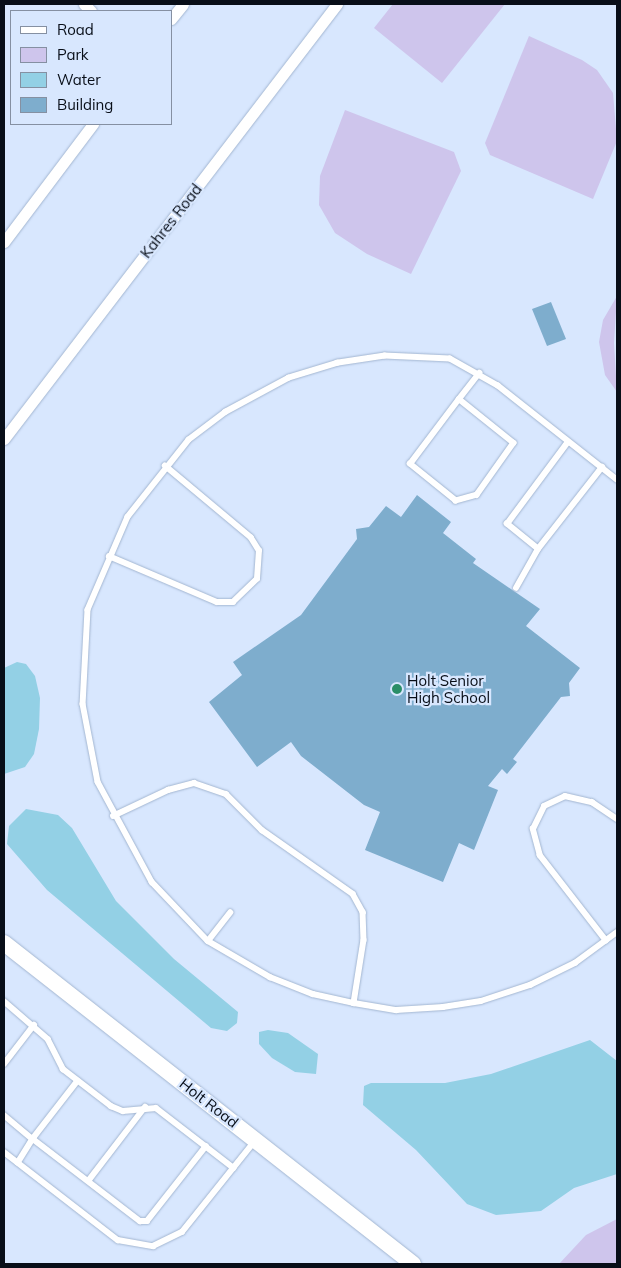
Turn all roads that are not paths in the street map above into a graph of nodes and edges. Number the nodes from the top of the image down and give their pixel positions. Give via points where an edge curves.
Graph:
1 (183, 4) edge
2 (338, 4) edge
3 (172, 18) edge
4 (92, 125) edge
5 (4, 242) edge
6 (479, 373) junction
7 (459, 399) junction
8 (4, 439) edge
9 (568, 442) junction
10 (166, 466) junction
11 (602, 467) junction
12 (617, 480) edge
13 (538, 549) junction
14 (108, 556) junction
15 (516, 588) dead end
16 (113, 816) junction
17 (617, 819) edge
18 (230, 913) dead end
19 (617, 932) edge
20 (208, 941) junction
21 (606, 941) junction
22 (4, 943) edge
23 (4, 1001) edge
24 (354, 1003) junction
25 (34, 1025) junction
26 (4, 1064) edge
27 (78, 1081) junction
28 (145, 1107) junction
29 (4, 1115) edge
30 (34, 1139) junction
31 (256, 1140) junction
32 (206, 1146) junction
33 (4, 1152) edge
34 (18, 1163) junction
35 (234, 1168) junction
36 (89, 1180) junction
37 (413, 1264) edge

1 - 3 street
2 - 8 street, Kahres Road
4 - 5 street
6 - 7 lane
6 - 9 lane
6 - 10 lane via 450,359 425,356 385,356 320,368 226,412
7 - 7 lane via 410,464 456,501 476,495 514,443
9 - 11 lane
9 - 13 lane via 507,524
10 - 14 lane via 128,517
10 - 14 lane via 251,538 259,551 257,579 233,602 217,602
11 - 12 lane
11 - 13 lane
13 - 15 lane
14 - 16 lane via 88,610 83,704 98,782
16 - 20 lane via 152,882
16 - 24 lane via 168,790 194,783 226,794 262,830 353,894 363,912 364,940
17 - 21 lane via 592,802 565,796 544,806 533,829 540,856
18 - 20 lane
19 - 21 lane
20 - 24 lane via 270,977 313,994
21 - 24 lane via 530,985 481,1001 396,1010
22 - 31 main road, Holt Road
23 - 25 lane
25 - 26 lane
25 - 27 lane via 48,1039 57,1064
27 - 28 lane via 118,1110
27 - 30 lane
28 - 32 lane via 156,1108
28 - 36 lane
29 - 30 lane
30 - 34 lane
30 - 36 lane
31 - 35 lane
31 - 37 main road, Holt Road
32 - 35 lane
32 - 36 lane via 144,1222
33 - 34 lane
34 - 35 lane via 118,1240 141,1247 175,1239

